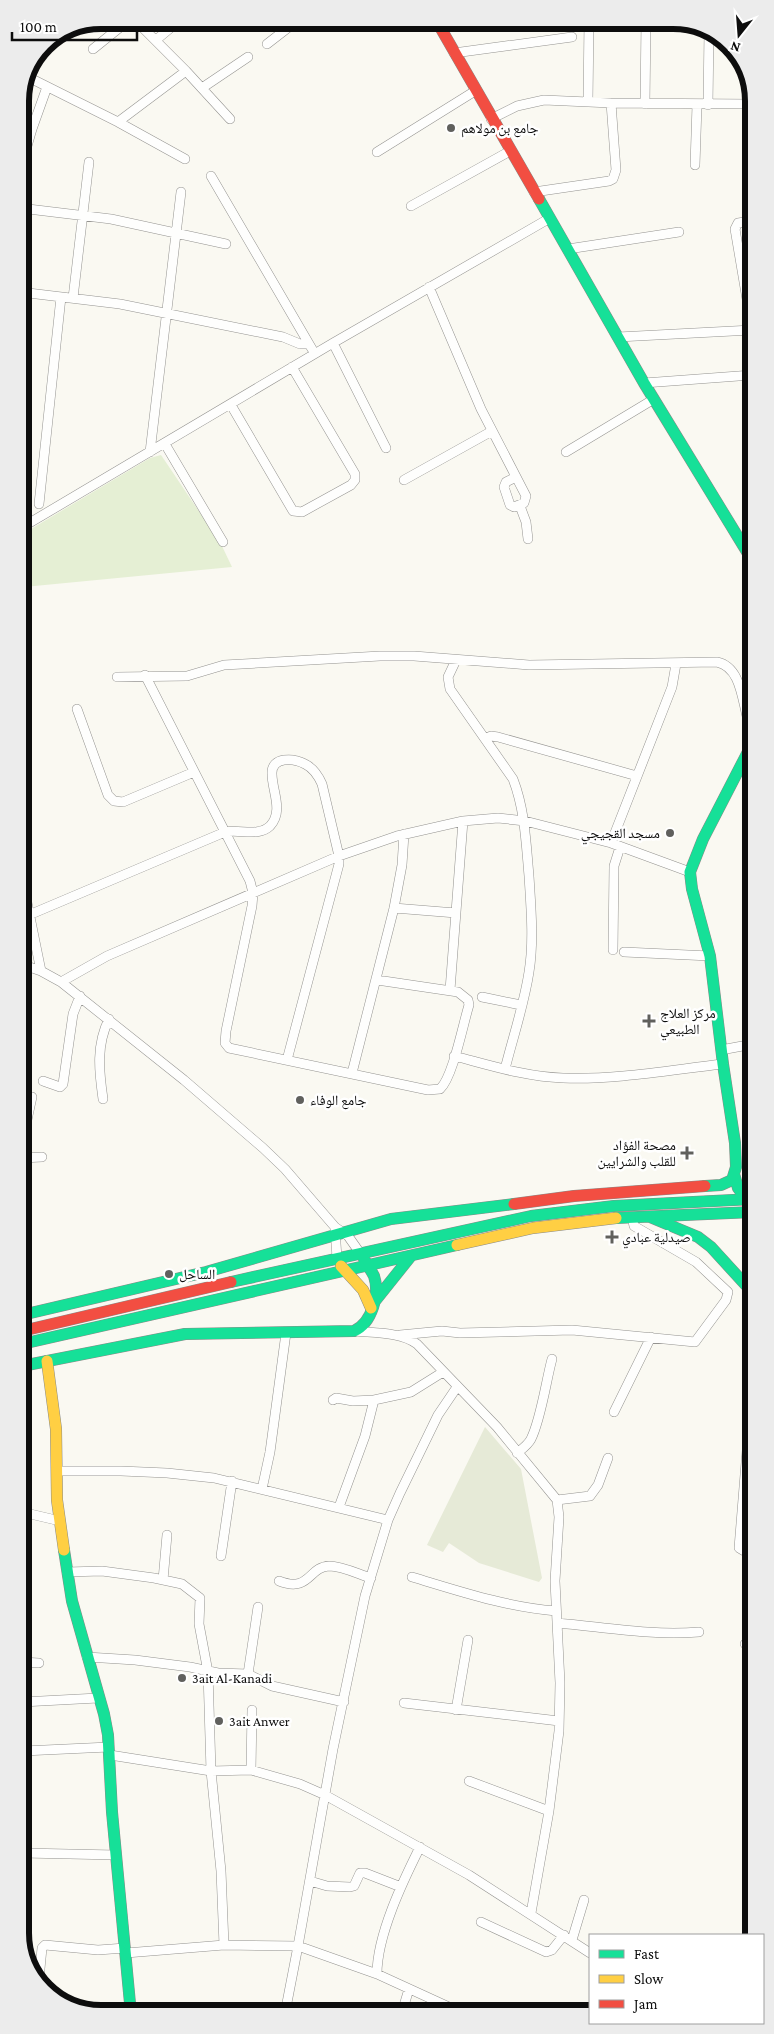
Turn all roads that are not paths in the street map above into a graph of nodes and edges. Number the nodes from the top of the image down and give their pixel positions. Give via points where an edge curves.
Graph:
1 (118, 29) edge
2 (144, 29) edge
3 (169, 29) edge
4 (286, 29) edge
5 (441, 29) edge
6 (589, 29) edge
7 (646, 29) edge
8 (572, 37) dead end
9 (708, 38) edge
10 (156, 40) junction
11 (267, 44) dead end
12 (94, 48) dead end
13 (454, 53) junction
14 (248, 57) dead end
15 (186, 71) junction
16 (32, 80) edge
17 (47, 87) junction
18 (202, 88) junction
19 (475, 91) junction
20 (588, 102) junction
21 (611, 103) junction
22 (645, 104) junction
23 (697, 104) junction
24 (745, 104) edge
25 (708, 105) junction
26 (230, 119) dead end
27 (491, 119) junction
28 (118, 122) junction
29 (29, 139) edge
30 (510, 151) junction
31 (377, 152) dead end
32 (184, 159) dead end
33 (89, 162) dead end
34 (695, 166) dead end
35 (211, 176) dead end
36 (181, 192) dead end
37 (534, 192) junction
38 (411, 206) dead end
39 (29, 209) edge
40 (83, 215) junction
41 (550, 218) junction
42 (745, 222) edge
43 (175, 232) junction
44 (679, 232) dead end
45 (226, 244) dead end
46 (568, 249) junction
47 (429, 287) junction
48 (745, 288) edge
49 (29, 293) edge
50 (61, 297) junction
51 (74, 298) junction
52 (166, 313) junction
53 (745, 330) edge
54 (618, 337) junction
55 (333, 343) junction
56 (309, 344) junction
57 (315, 353) junction
58 (292, 367) junction
59 (745, 376) edge
60 (644, 383) junction
61 (654, 399) junction
62 (231, 405) junction
63 (492, 431) junction
64 (165, 444) junction
65 (386, 448) dead end
66 (150, 452) junction
67 (566, 452) dead end
68 (516, 477) junction
69 (404, 480) dead end
70 (39, 504) dead end
71 (520, 506) junction
72 (29, 523) edge
73 (528, 539) dead end
74 (223, 542) dead end
75 (745, 548) edge
76 (456, 660) junction
77 (676, 664) junction
78 (145, 675) junction
79 (117, 677) dead end
80 (745, 709) edge
81 (77, 710) dead end
82 (485, 739) junction
83 (745, 762) edge
84 (194, 772) junction
85 (637, 776) junction
86 (463, 821) junction
87 (525, 821) junction
88 (225, 832) junction
89 (404, 834) junction
90 (615, 845) junction
91 (339, 856) junction
92 (690, 872) junction
93 (253, 893) junction
94 (394, 908) junction
95 (456, 914) junction
96 (29, 915) joint
97 (613, 950) dead end
98 (624, 952) dead end
99 (710, 956) junction
100 (29, 967) edge
101 (41, 971) junction
102 (377, 980) junction
103 (61, 982) junction
104 (450, 990) junction
105 (80, 996) junction
106 (482, 997) dead end
107 (521, 1005) junction
108 (109, 1019) junction
109 (745, 1046) edge
110 (722, 1050) junction
111 (454, 1056) junction
112 (287, 1060) junction
113 (723, 1064) junction
114 (505, 1069) junction
115 (352, 1073) junction
116 (43, 1081) dead end
117 (32, 1097) dead end
118 (103, 1099) dead end
119 (29, 1111) edge
120 (42, 1157) dead end
121 (29, 1158) edge
122 (734, 1174) junction
123 (745, 1195) edge
124 (745, 1199) edge
125 (745, 1212) edge
126 (649, 1216) junction
127 (632, 1217) junction
128 (337, 1231) junction
129 (360, 1253) junction
130 (410, 1256) junction
131 (337, 1258) junction
132 (368, 1266) junction
133 (344, 1272) junction
134 (745, 1284) edge
135 (373, 1305) junction
136 (29, 1313) edge
137 (29, 1329) edge
138 (354, 1331) junction
139 (286, 1333) junction
140 (395, 1335) junction
141 (651, 1337) junction
142 (29, 1342) edge
143 (552, 1359) dead end
144 (47, 1361) junction
145 (29, 1365) edge
146 (443, 1372) junction
147 (457, 1387) junction
148 (333, 1400) dead end
149 (374, 1400) junction
150 (614, 1412) dead end
151 (517, 1453) junction
152 (608, 1458) dead end
153 (58, 1471) junction
154 (232, 1481) junction
155 (262, 1489) junction
156 (745, 1499) edge
157 (557, 1500) junction
158 (339, 1507) junction
159 (29, 1514) edge
160 (388, 1520) junction
161 (60, 1521) junction
162 (167, 1535) dead end
163 (745, 1551) edge
164 (221, 1556) dead end
165 (67, 1572) junction
166 (412, 1576) dead end
167 (371, 1578) junction
168 (163, 1580) junction
169 (279, 1581) dead end
170 (258, 1607) dead end
171 (556, 1611) junction
172 (557, 1622) junction
173 (699, 1632) dead end
174 (468, 1640) dead end
175 (87, 1657) junction
176 (29, 1662) edge
177 (39, 1663) dead end
178 (208, 1672) junction
179 (248, 1674) junction
180 (98, 1698) junction
181 (29, 1702) edge
182 (344, 1702) junction
183 (404, 1703) dead end
184 (252, 1710) dead end
185 (456, 1710) junction
186 (559, 1721) junction
187 (29, 1751) edge
188 (110, 1751) junction
189 (251, 1770) junction
190 (211, 1771) junction
191 (469, 1781) dead end
192 (325, 1795) junction
193 (549, 1810) junction
194 (420, 1847) junction
195 (29, 1853) edge
196 (116, 1855) junction
197 (310, 1881) junction
198 (401, 1887) junction
199 (584, 1900) dead end
200 (531, 1913) junction
201 (481, 1922) dead end
202 (568, 1938) junction
203 (224, 1945) junction
204 (298, 1946) junction
205 (126, 1950) junction
206 (589, 1952) edge
207 (40, 1971) edge
208 (377, 1974) junction
209 (408, 1989) junction
210 (130, 2005) edge
211 (286, 2005) edge
212 (404, 2005) edge
213 (444, 2005) edge

1 - 12 street
2 - 10 street
3 - 10 street
4 - 11 street
5 - 13 main road
6 - 20 street
7 - 22 street
8 - 13 street
9 - 25 street
10 - 15 street
13 - 19 main road
14 - 18 street
15 - 18 street
15 - 28 street
16 - 17 street
17 - 28 street
17 - 29 street
18 - 26 street
19 - 27 main road
19 - 31 street
20 - 21 street
20 - 27 street via 529,102
21 - 22 street
21 - 37 street via 616,170 613,178
22 - 23 street
23 - 25 street
23 - 34 street
24 - 25 street
27 - 30 main road
28 - 32 street
30 - 37 main road
30 - 38 street
33 - 40 street
35 - 56 street
36 - 43 street
37 - 41 main road
39 - 40 street
40 - 43 street
40 - 51 street
41 - 46 main road
41 - 47 street
42 - 48 street via 738,223 735,229
43 - 45 street
43 - 52 street
44 - 46 street
46 - 54 main road
47 - 55 street
47 - 63 street
49 - 50 street
50 - 51 street
50 - 70 street
51 - 52 street
52 - 56 street
52 - 66 street
53 - 54 street
54 - 60 main road
55 - 57 street
55 - 65 street
56 - 57 street
57 - 58 street
58 - 62 street
58 - 62 street via 355,474 351,485 302,512 294,511
59 - 60 street
60 - 61 main road
61 - 67 street
61 - 75 main road
62 - 64 street
63 - 68 street
63 - 69 street
64 - 66 street
64 - 74 street
66 - 72 street
68 - 71 street via 526,498
68 - 71 street via 506,482 504,489 510,504
71 - 73 street
76 - 77 street via 529,665
76 - 78 street via 380,656 224,665 187,676
76 - 82 street via 448,685
77 - 80 street via 717,662 729,667 735,674
77 - 85 street via 672,687
78 - 79 street
78 - 84 street
81 - 84 street via 108,795 114,801 123,802
82 - 85 street via 498,737
82 - 87 street via 513,778
83 - 92 main road via 707,830
84 - 88 street
85 - 90 street
86 - 87 street via 498,818
86 - 89 street
86 - 95 street
87 - 90 street
87 - 107 street via 532,937 530,970
88 - 91 street via 260,832 269,828 277,806 273,767 281,760 298,761 313,770 322,784
88 - 93 street
88 - 96 street
89 - 91 street
89 - 94 street
90 - 92 street
90 - 97 street
91 - 93 street
91 - 112 street
92 - 99 main road
93 - 103 street via 91,964
93 - 112 street via 225,1043 235,1050
94 - 95 street
94 - 102 street
95 - 104 street
96 - 101 street
98 - 99 street
99 - 110 main road
100 - 101 street
101 - 103 street
102 - 104 street
102 - 115 street
103 - 105 street
104 - 111 street via 458,992 469,1005
105 - 108 street
105 - 116 street via 70,1028 63,1084 60,1087
106 - 107 street
107 - 114 street
108 - 118 street via 99,1050
108 - 128 street via 264,1148
109 - 110 street
110 - 113 main road
111 - 114 street
111 - 115 street via 447,1079 440,1089 428,1090
112 - 115 street
113 - 114 street via 597,1078 561,1078
113 - 122 main road via 735,1144
117 - 119 street
120 - 121 street
122 - 123 main road via 738,1188
122 - 128 main road via 732,1180 721,1185 514,1203 392,1219
124 - 129 main road via 564,1211
125 - 126 main road
126 - 127 main road
126 - 134 main road via 698,1237
127 - 130 main road via 542,1226
127 - 141 street via 634,1226 696,1262 728,1292 726,1300 694,1342
128 - 129 street
128 - 131 street
128 - 136 main road via 206,1272
129 - 131 main road
129 - 132 main road
130 - 132 main road
130 - 135 main road
131 - 133 main road
131 - 137 main road
132 - 133 main road
132 - 135 main road via 375,1281
133 - 135 main road
133 - 142 main road
135 - 138 main road via 366,1323
138 - 139 main road
138 - 140 street
139 - 144 main road via 185,1334
139 - 155 street
140 - 141 street via 442,1331 572,1330
140 - 146 street via 417,1344
141 - 150 street
143 - 151 street via 532,1437
144 - 145 main road
144 - 153 main road via 54,1405
146 - 147 street
146 - 149 street via 411,1392
147 - 151 street via 497,1427
147 - 160 street via 438,1415
148 - 149 street
149 - 158 street via 365,1436
151 - 157 street
152 - 157 street via 598,1485 590,1496
153 - 154 street via 167,1473
153 - 161 main road
154 - 155 street
154 - 164 street
155 - 158 street
156 - 163 street via 739,1548
157 - 171 street
158 - 160 street
159 - 161 street
160 - 167 street
161 - 165 main road
162 - 168 street
165 - 168 street via 102,1571
165 - 175 main road
166 - 171 street via 487,1599
167 - 169 street via 331,1566 318,1570 304,1582
167 - 182 street
168 - 178 street via 186,1586 200,1598 199,1624
170 - 179 street
171 - 172 street
172 - 173 street via 664,1634
172 - 186 street
174 - 185 street
175 - 178 street via 135,1660
175 - 180 main road
176 - 177 street
178 - 179 street
178 - 190 street
179 - 182 street via 272,1686
180 - 181 street
180 - 188 main road
182 - 192 street
183 - 185 street
184 - 189 street
185 - 186 street
186 - 193 street
187 - 188 street
188 - 190 street
188 - 196 main road
189 - 190 street
189 - 192 street
190 - 203 street via 221,1871
191 - 193 street
192 - 194 street
192 - 197 street
193 - 200 street
194 - 198 street
194 - 200 street
195 - 196 street
196 - 205 main road
197 - 198 street via 350,1887 354,1886 360,1873 365,1873
197 - 204 street
198 - 208 street via 378,1957
199 - 202 street
200 - 202 street
201 - 202 street via 546,1952
202 - 206 street
203 - 204 street
203 - 205 street
204 - 208 street
204 - 211 street
205 - 207 street via 45,1945
205 - 210 main road
208 - 209 street
209 - 212 street
209 - 213 street

